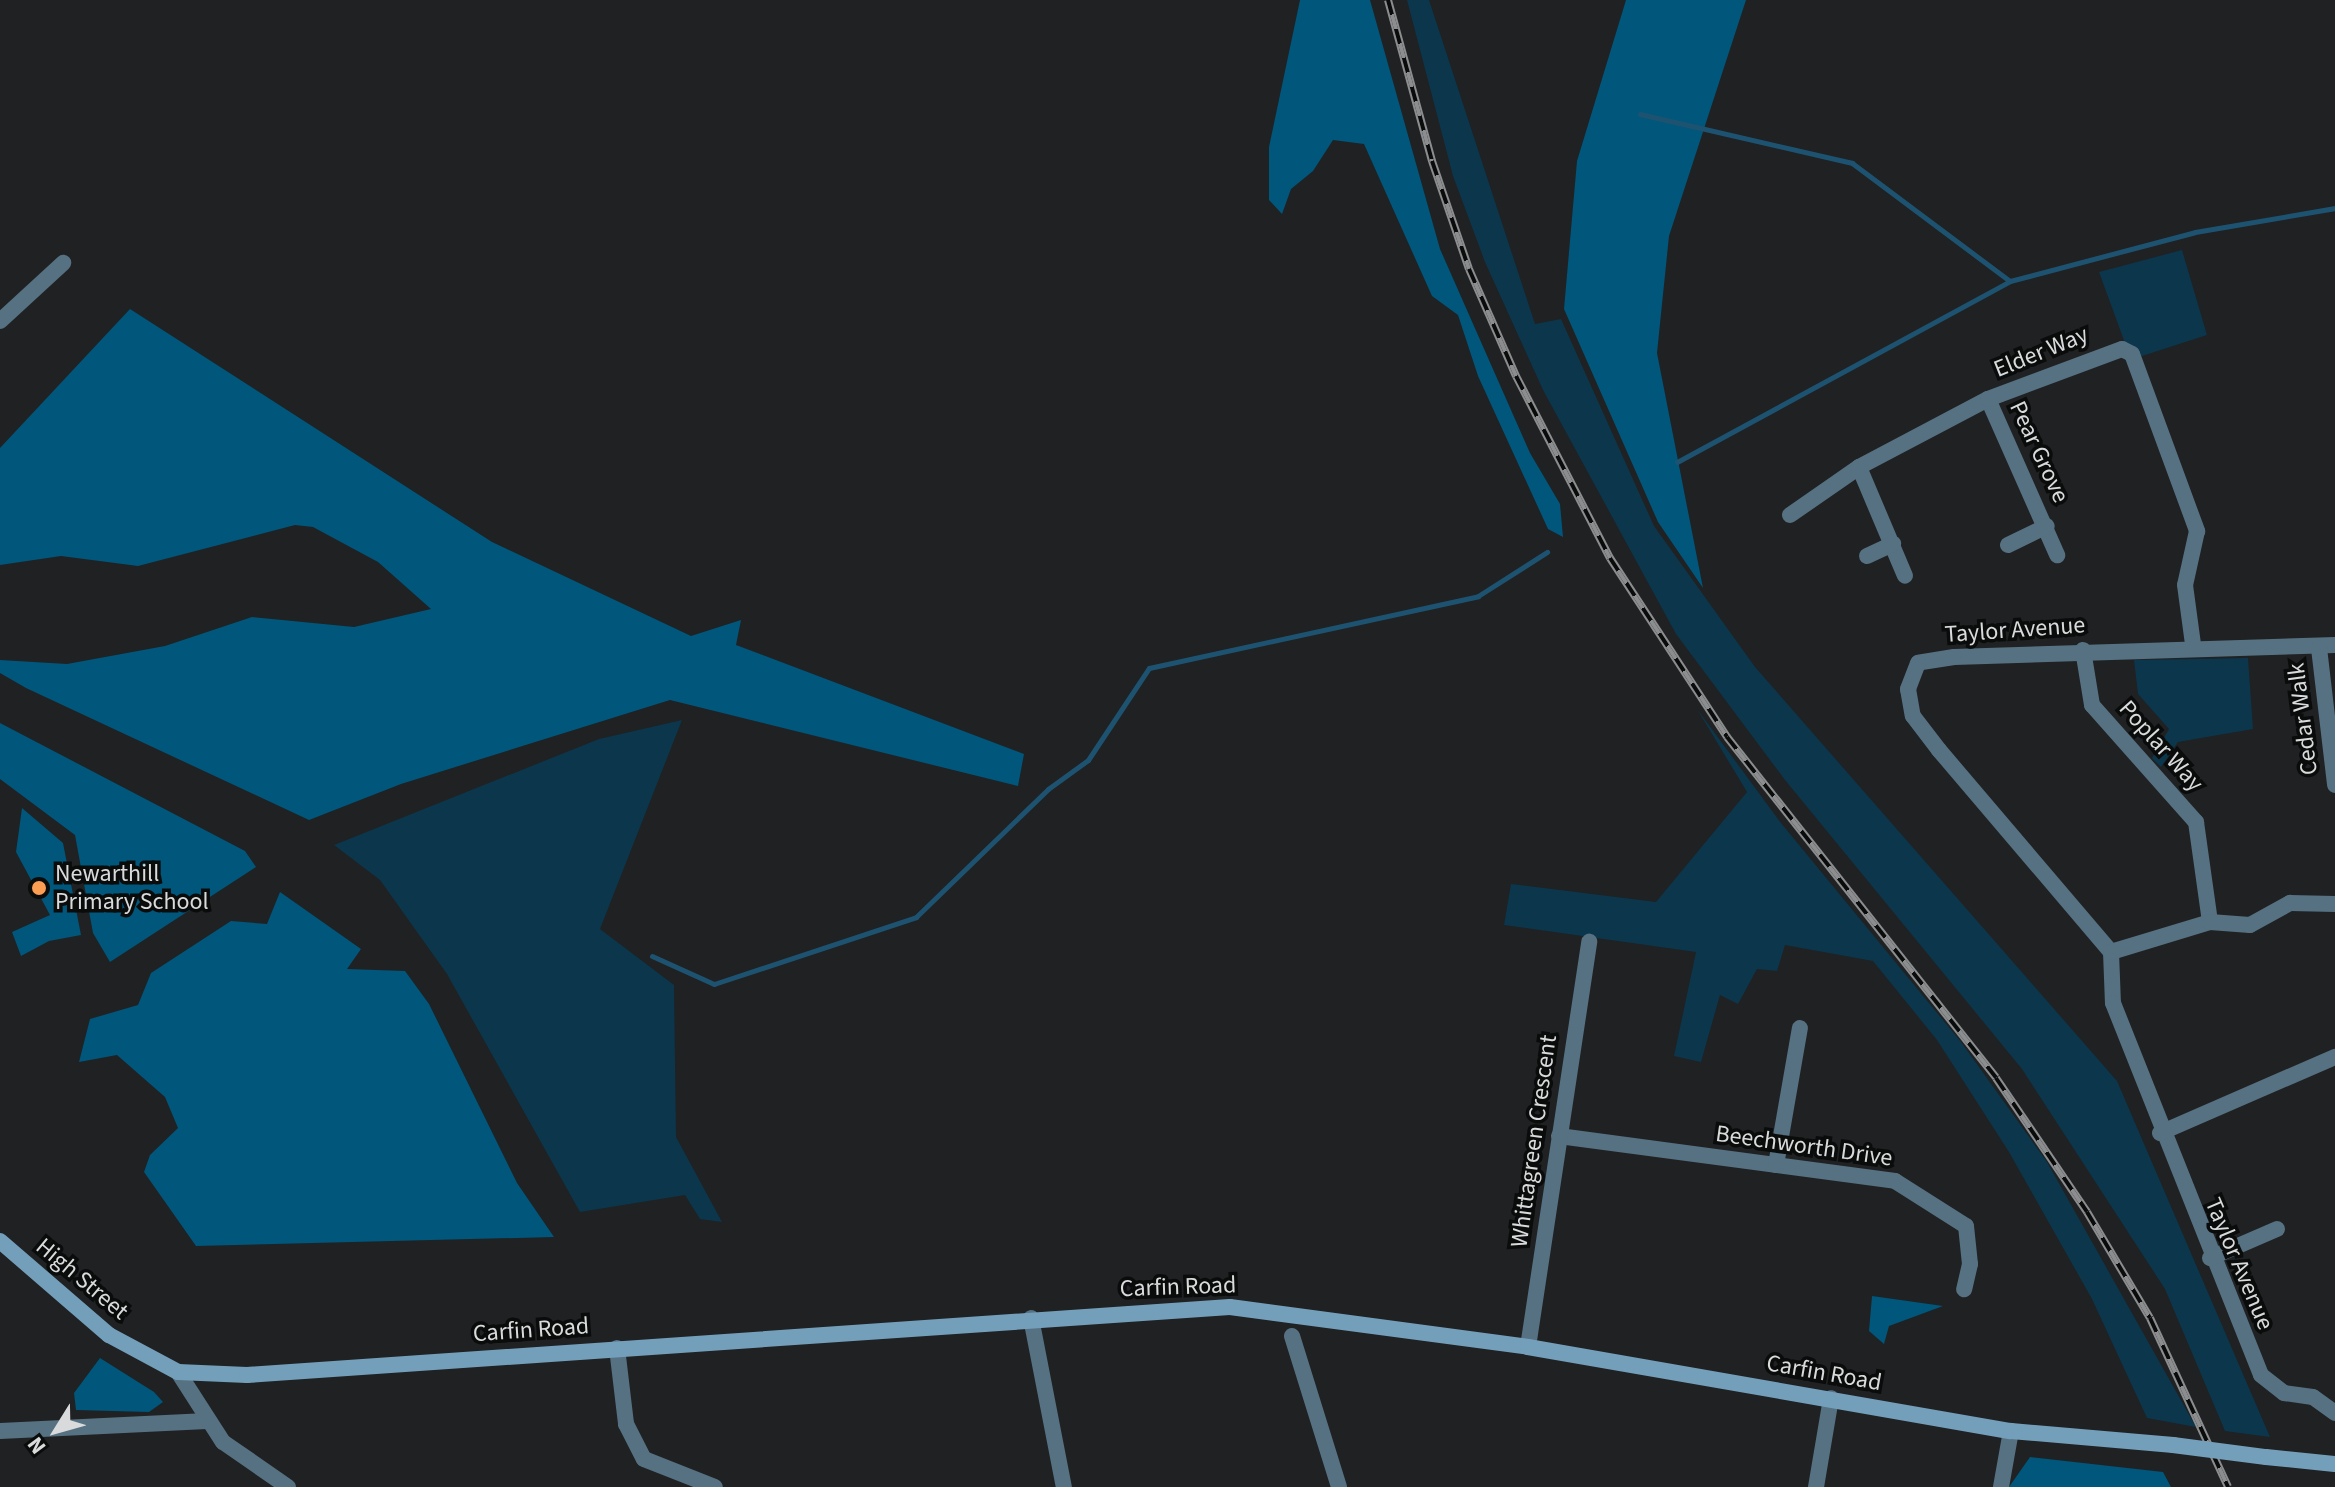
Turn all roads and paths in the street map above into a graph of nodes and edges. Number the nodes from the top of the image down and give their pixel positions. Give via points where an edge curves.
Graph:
1 (63, 263) dead end
2 (0, 321) edge
3 (1988, 399) junction
4 (1859, 467) junction
5 (1790, 515) dead end
6 (2047, 526) junction
7 (1893, 544) junction
8 (2008, 545) dead end
9 (2057, 555) dead end
10 (1867, 556) dead end
11 (1905, 576) dead end
12 (2193, 644) junction
13 (2327, 646) edge
14 (2083, 650) junction
15 (2335, 785) edge
16 (2335, 904) edge
17 (2210, 922) junction
18 (1589, 942) dead end
19 (2111, 952) junction
20 (1800, 1028) dead end
21 (2335, 1057) edge
22 (2160, 1133) junction
23 (1559, 1136) junction
24 (1776, 1165) junction
25 (2277, 1229) dead end
26 (0, 1241) edge
27 (2210, 1258) junction
28 (1964, 1289) dead end
29 (1031, 1318) junction
30 (1292, 1336) dead end
31 (1528, 1347) junction
32 (617, 1348) junction
33 (178, 1372) junction
34 (1831, 1398) junction
35 (2335, 1413) edge
36 (207, 1421) junction
37 (0, 1431) edge
38 (2011, 1431) junction
39 (2335, 1464) edge
40 (288, 1487) edge
41 (715, 1487) edge
42 (1064, 1487) edge
43 (1339, 1487) edge
44 (1816, 1487) edge
45 (2001, 1487) edge

1 - 2 street
3 - 4 street, Elder Way
3 - 6 street, Pear Grove
3 - 12 street, Elder Way via 2106,351 2132,354 2197,531 2185,585
4 - 5 street, Elder Way
4 - 7 street
6 - 8 street, Pear Grove
6 - 9 street, Pear Grove
7 - 10 street
7 - 11 street
12 - 13 street, Taylor Avenue
12 - 14 street, Taylor Avenue
13 - 15 street, Cedar Walk
14 - 17 street, Poplar Way via 2092,705 2196,822
14 - 19 street, Taylor Avenue via 1931,660 1910,672 1908,689 1913,716 1939,750
16 - 17 street via 2290,903 2250,925
17 - 19 street
18 - 23 street, Whittagreen Crescent
19 - 22 street, Taylor Avenue via 2113,1003
20 - 24 street
21 - 22 street
22 - 27 street, Taylor Avenue
23 - 24 street, Beechworth Drive
23 - 31 street, Whittagreen Crescent
24 - 28 street, Beechworth Drive via 1895,1181 1935,1201 1966,1226 1970,1264
25 - 27 street
26 - 33 main road, High Street via 109,1335
27 - 35 street, Taylor Avenue via 2261,1375 2284,1393 2313,1397
29 - 31 main road, Carfin Road via 1230,1307
29 - 32 main road, Carfin Road
29 - 42 street
30 - 43 street
31 - 34 main road, Carfin Road
32 - 33 main road, Carfin Road via 247,1375
32 - 41 street via 626,1424 644,1459
33 - 36 street
34 - 38 main road, Carfin Road
34 - 44 street
36 - 37 street
36 - 40 street via 223,1442
38 - 39 main road, Carfin Road, bridge
38 - 45 street

